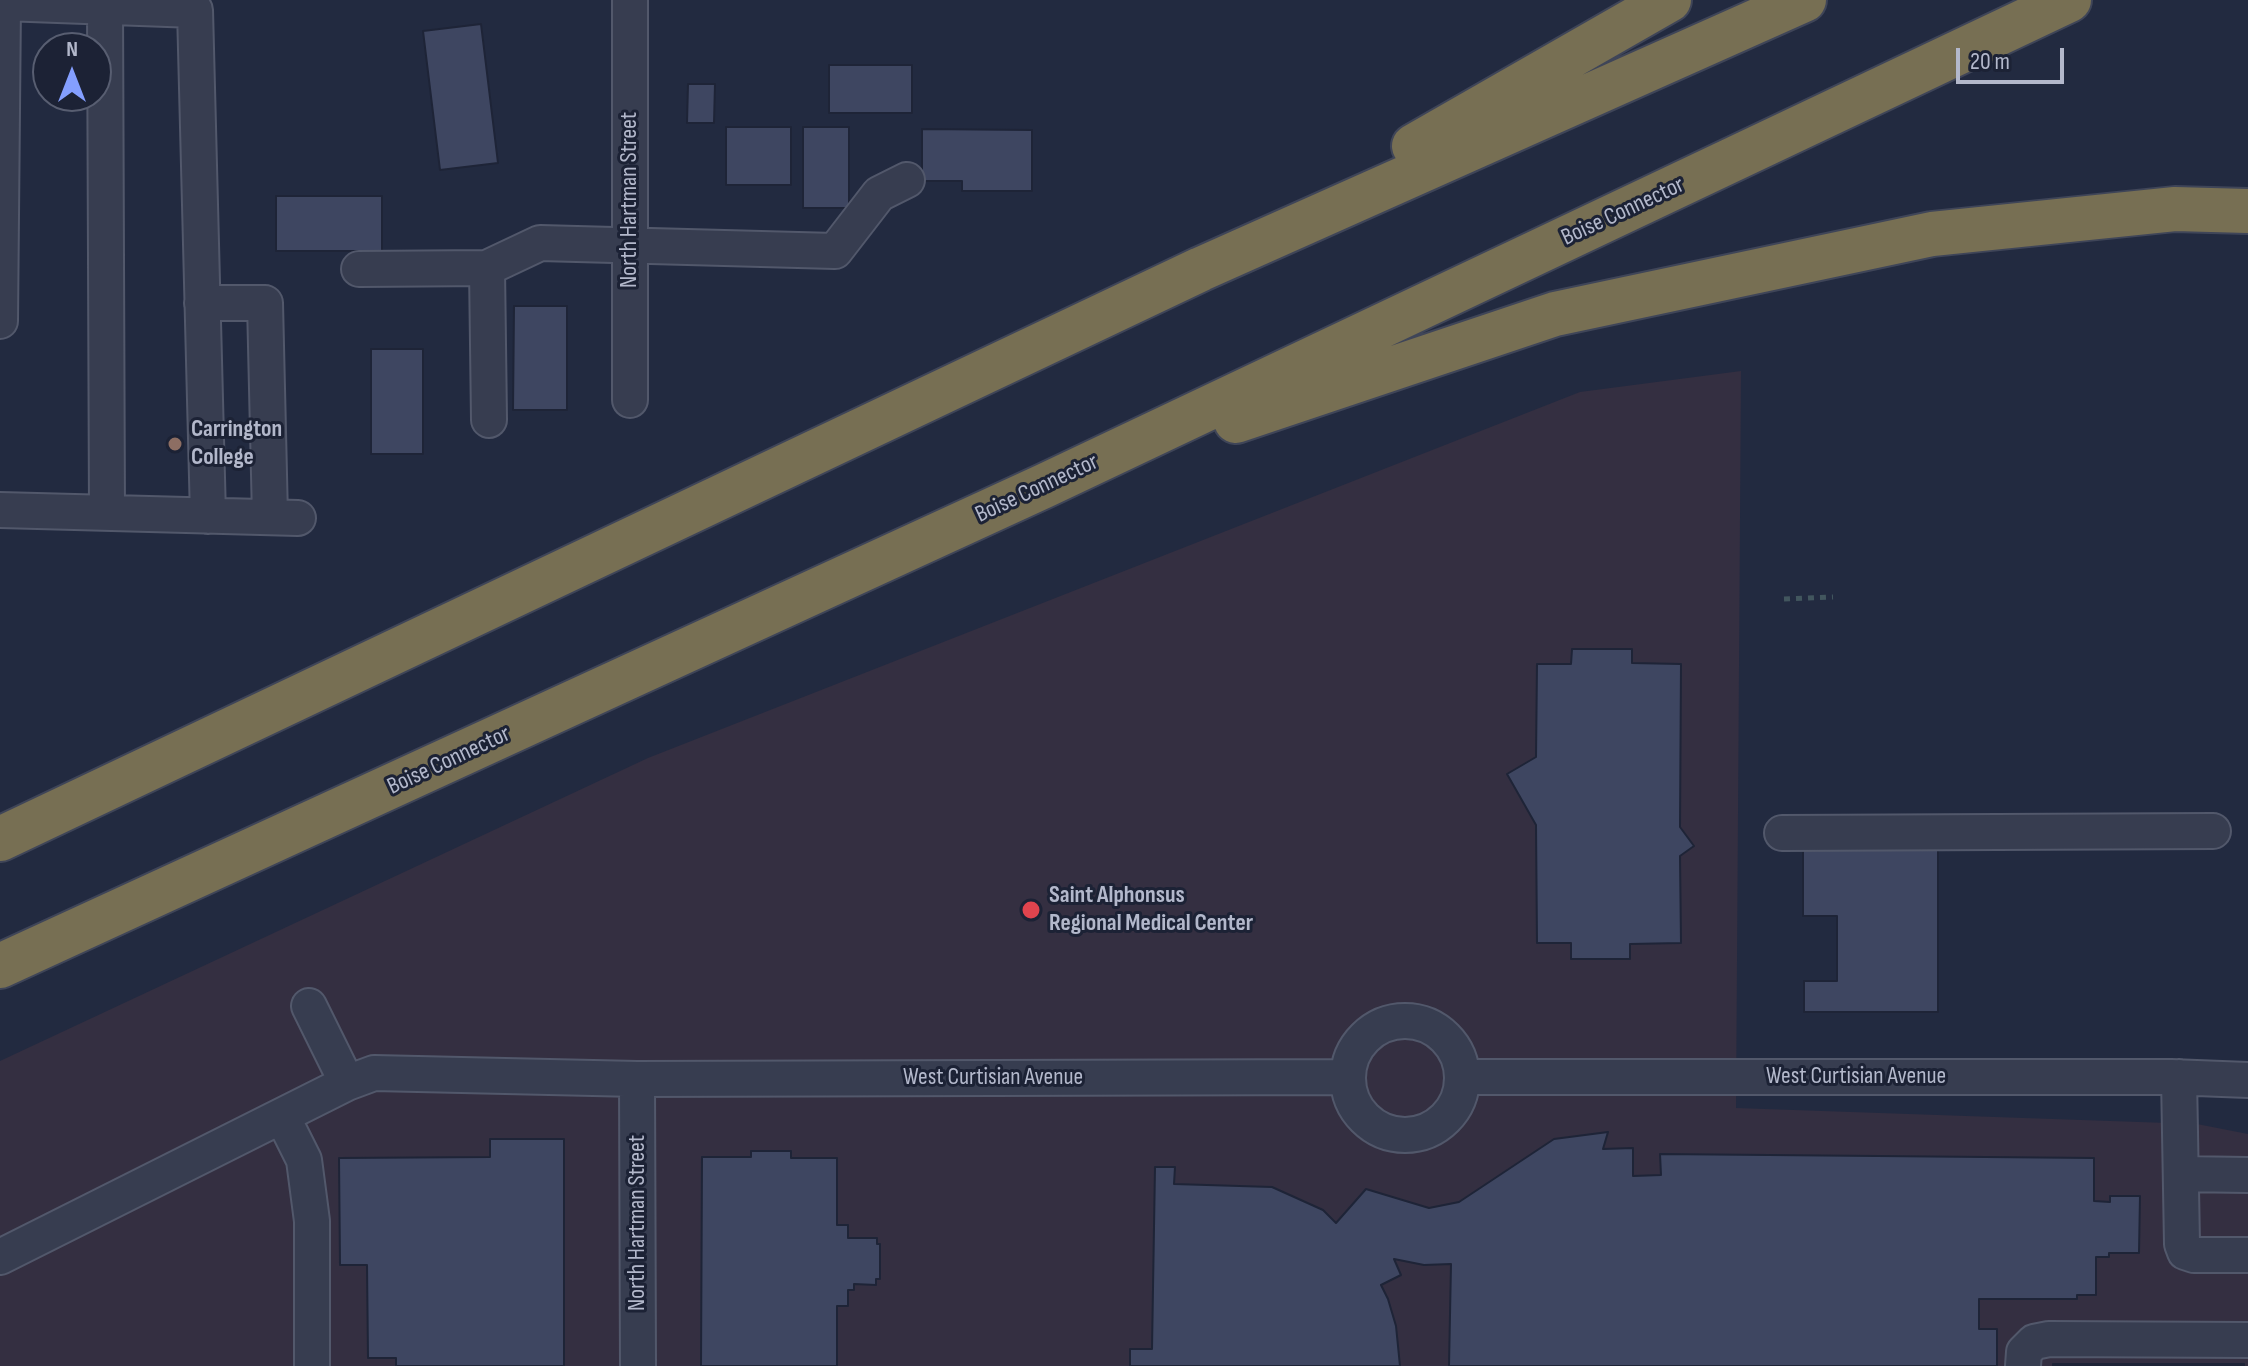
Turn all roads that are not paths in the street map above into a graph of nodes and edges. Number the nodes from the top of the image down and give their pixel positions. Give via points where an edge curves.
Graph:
1 (630, 0) edge
2 (1669, 0) edge
3 (1804, 0) edge
4 (2069, 0) edge
5 (105, 7) junction
6 (907, 180) dead end
7 (2248, 211) edge
8 (630, 244) junction
9 (487, 268) junction
10 (359, 269) dead end
11 (1201, 269) junction
12 (202, 303) junction
13 (0, 321) edge
14 (630, 400) dead end
15 (489, 420) dead end
16 (1044, 486) junction
17 (0, 510) edge
18 (107, 513) junction
19 (208, 516) junction
20 (2213, 831) dead end
21 (1782, 833) dead end
22 (0, 839) edge
23 (0, 966) edge
24 (309, 1006) dead end
25 (1348, 1077) junction
26 (1463, 1077) junction
27 (2179, 1077) junction
28 (637, 1079) junction
29 (2248, 1080) edge
30 (347, 1083) junction
31 (282, 1116) junction
32 (2181, 1174) junction
33 (2248, 1175) edge
34 (2248, 1255) edge
35 (0, 1257) edge
36 (2248, 1340) edge
37 (312, 1366) edge
38 (638, 1366) edge
39 (2023, 1366) edge

1 - 8 street, North Hartman Street
2 - 11 highway
3 - 11 highway
4 - 16 highway, Boise Connector
5 - 12 street via 195,10
5 - 13 street via 3,3
5 - 18 street
6 - 8 street via 879,194 835,251
7 - 16 highway via 2175,209 1932,234 1555,314
8 - 9 street via 540,243
8 - 14 street, North Hartman Street
9 - 10 street
9 - 15 street
11 - 22 highway
12 - 19 street
12 - 19 street via 265,303 284,518
16 - 23 highway, Boise Connector
17 - 18 street
18 - 19 street
20 - 21 street
24 - 30 street
25 - 26 street via 1351,1058 1377,1028 1415,1021 1450,1041
25 - 26 street via 1350,1095 1365,1118 1405,1135 1440,1125 1460,1095
25 - 28 street, West Curtisian Avenue
26 - 27 street, West Curtisian Avenue
27 - 29 street, West Curtisian Avenue
27 - 32 street
28 - 30 street, West Curtisian Avenue via 374,1073
28 - 38 street, North Hartman Street
30 - 31 street, West Curtisian Avenue
31 - 35 street, West Curtisian Avenue
31 - 37 street via 304,1160 312,1221
32 - 33 street
32 - 34 street via 2185,1252
36 - 39 street via 2049,1339 2034,1342 2024,1352

